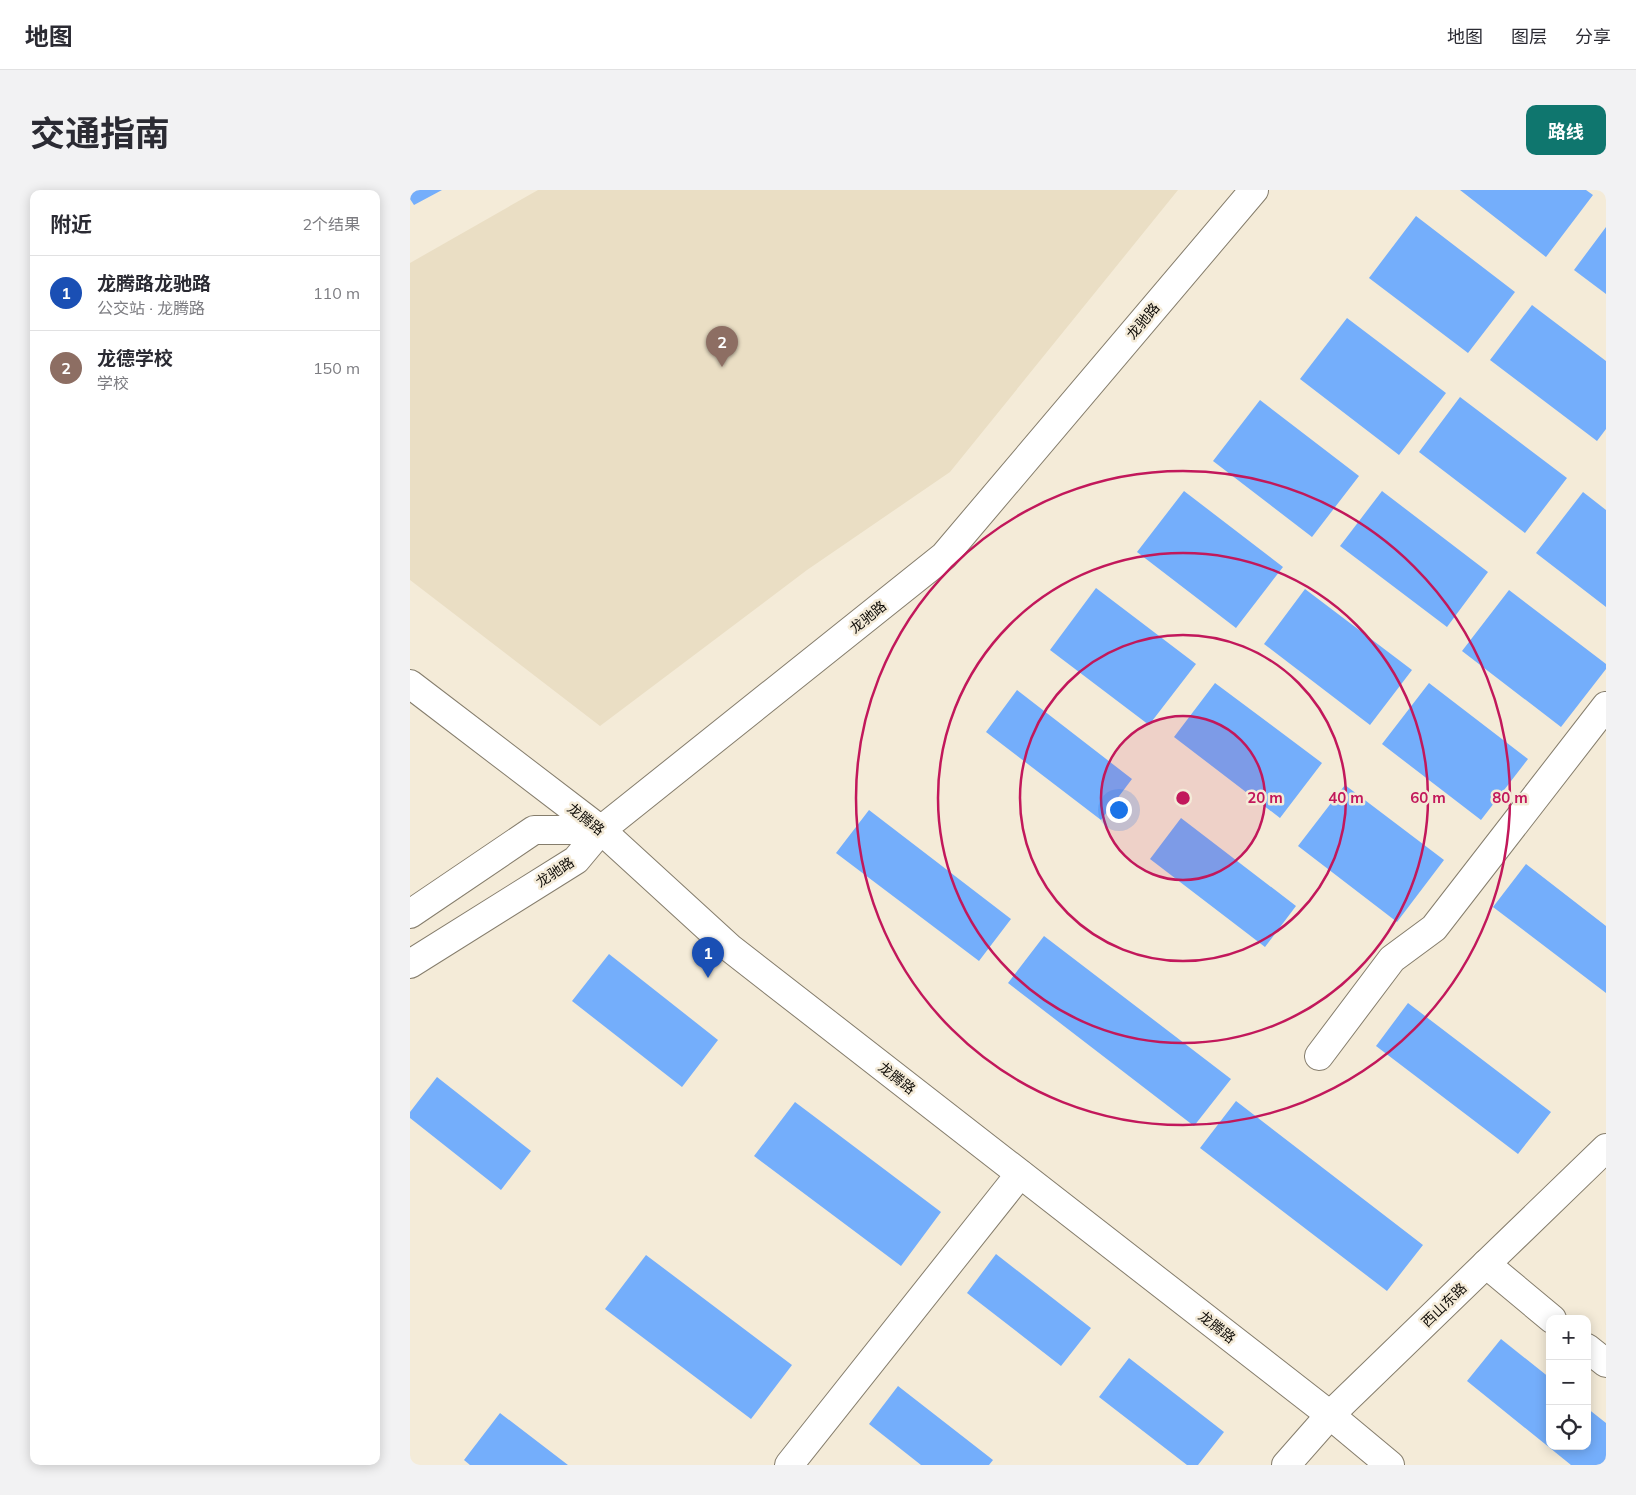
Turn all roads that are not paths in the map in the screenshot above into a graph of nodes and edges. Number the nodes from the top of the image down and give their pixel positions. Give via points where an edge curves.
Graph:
1 (1254, 190) edge
2 (410, 684) edge
3 (1606, 706) edge
4 (601, 830) junction
5 (410, 914) edge
6 (410, 964) edge
7 (1319, 1056) dead end
8 (1606, 1148) edge
9 (1020, 1174) junction
10 (1486, 1264) junction
11 (1547, 1315) edge
12 (1591, 1351) edge
13 (1606, 1363) edge
14 (1330, 1415) junction
15 (789, 1465) edge
16 (1286, 1465) edge
17 (1390, 1465) edge

1 - 4 street, 龙驰路 via 944,556
2 - 4 street, 龙腾路
3 - 7 street via 1434,928 1392,959
4 - 5 street via 534,830
4 - 6 street, 龙驰路 via 576,860
4 - 9 street, 龙腾路 via 730,948
8 - 10 street, 西山东路
9 - 14 street, 龙腾路
9 - 15 street
10 - 11 street
10 - 14 street, 西山东路
12 - 13 street
14 - 16 street, 西山东路
14 - 17 street, 龙腾路

